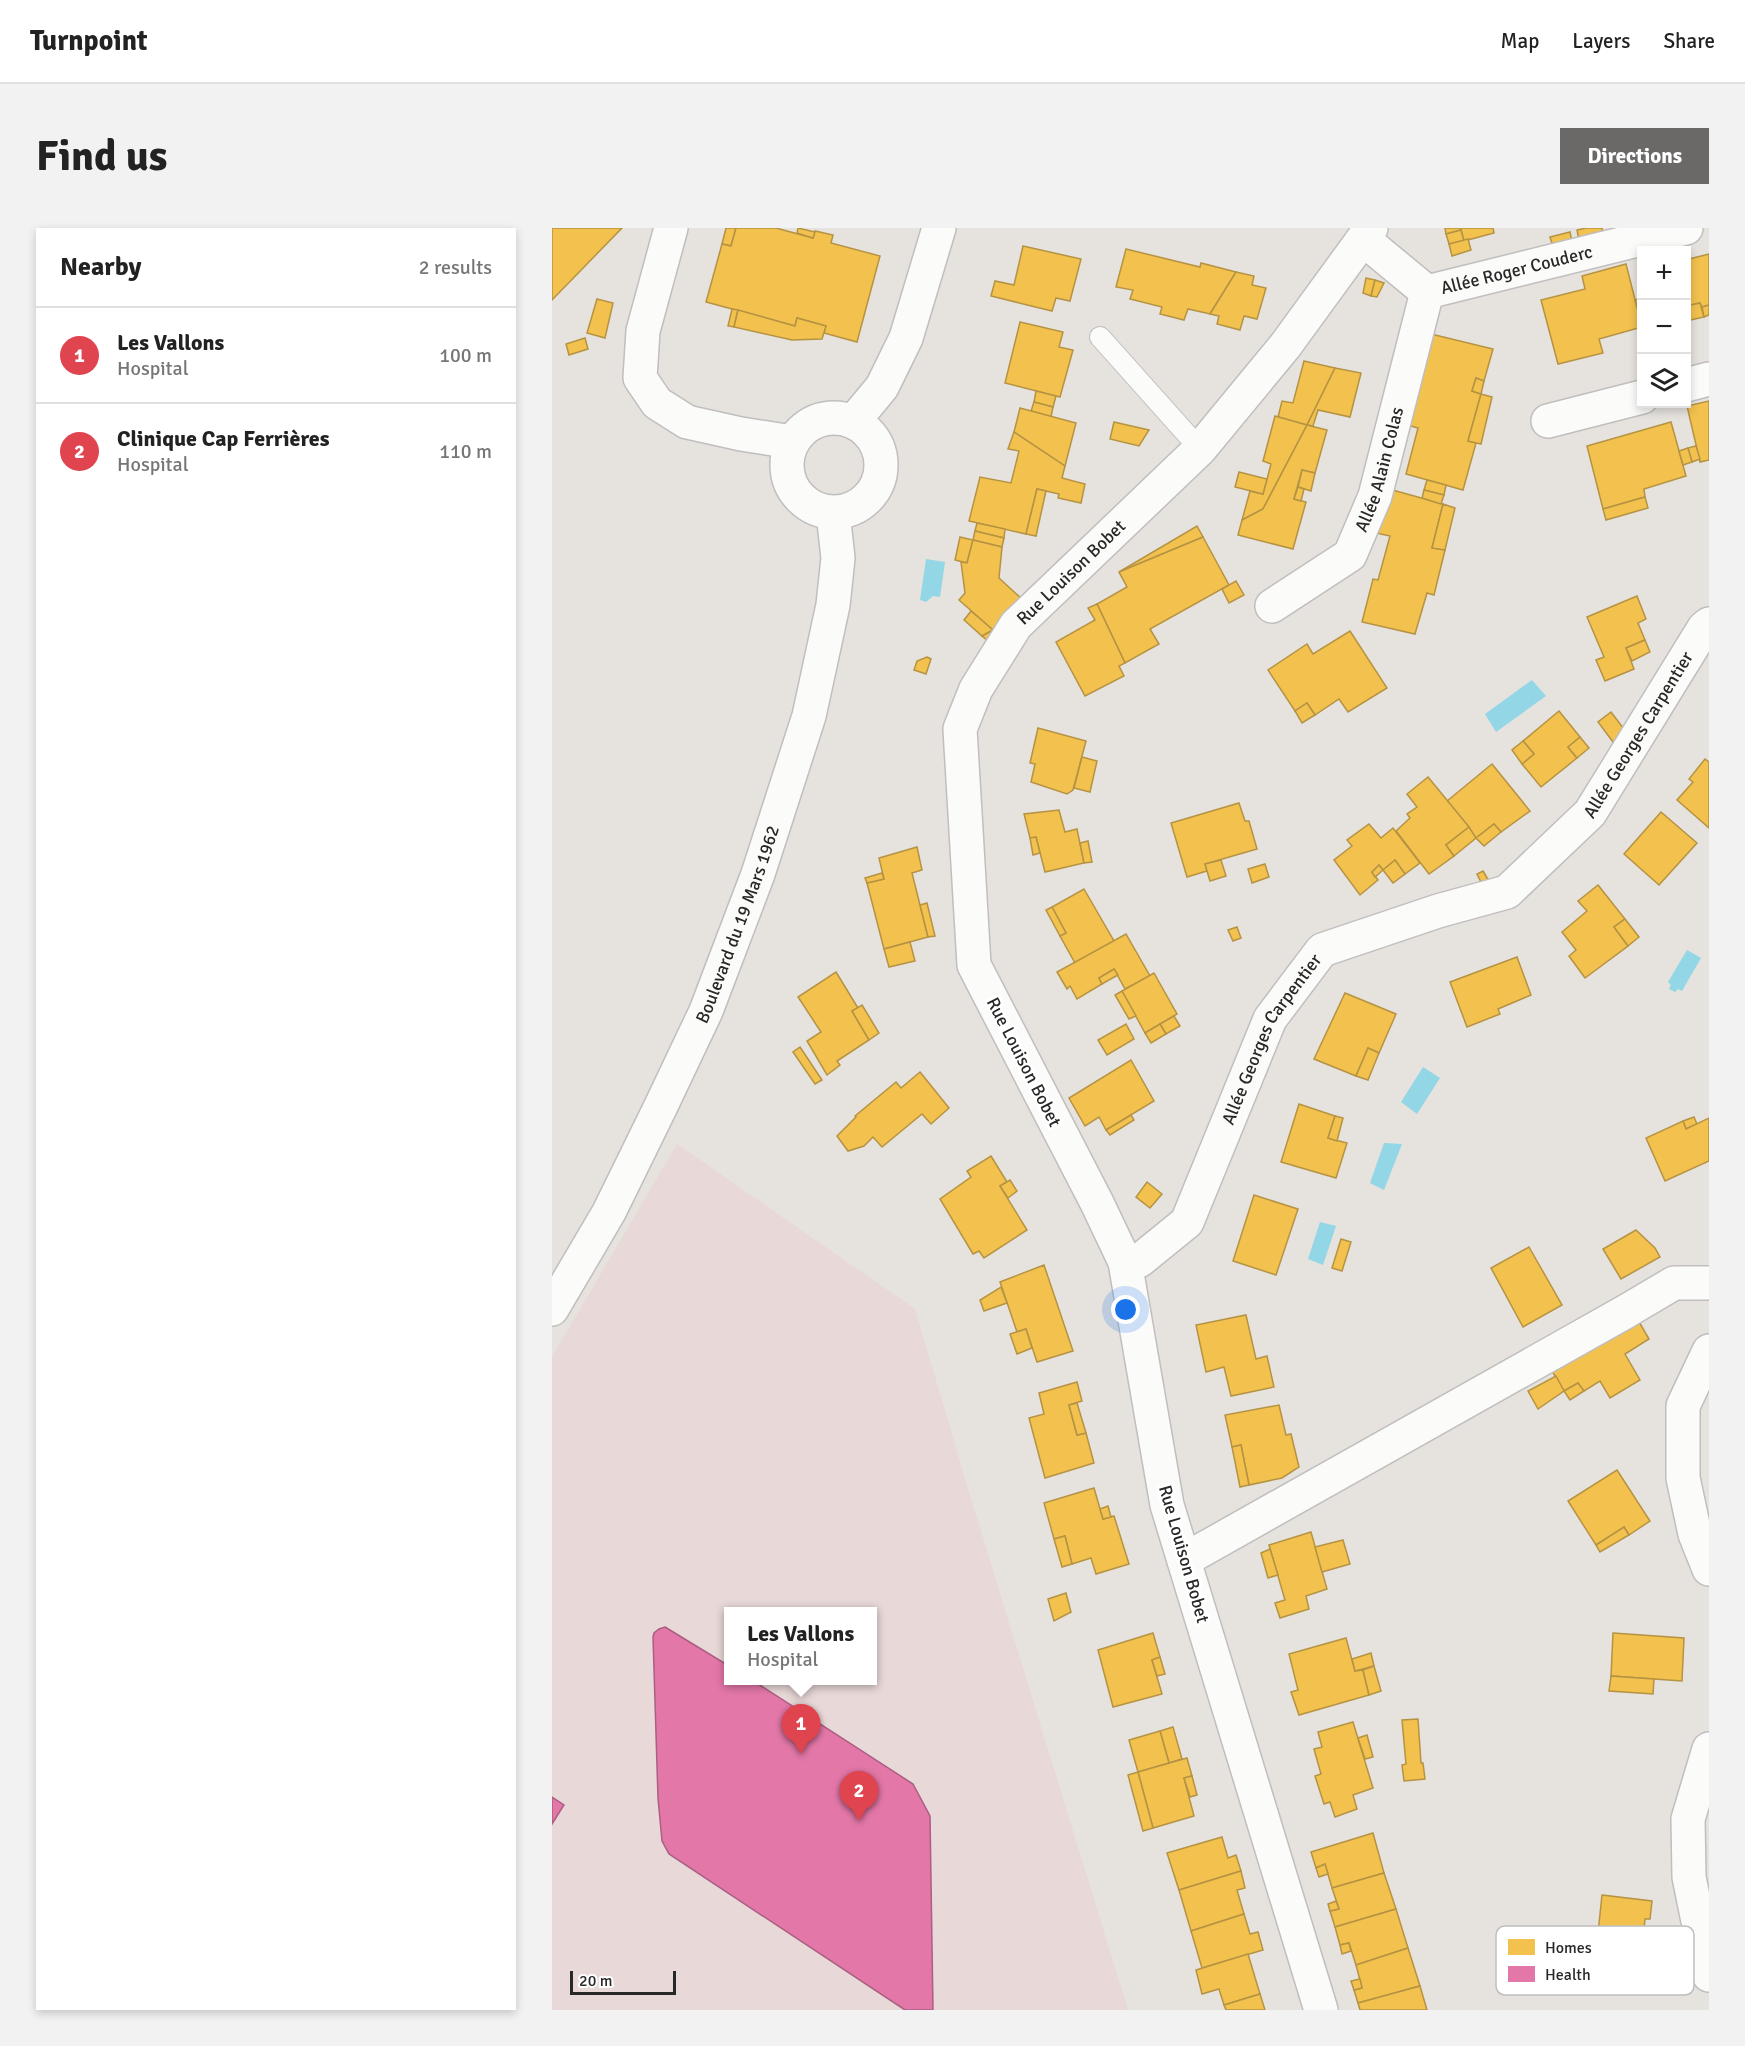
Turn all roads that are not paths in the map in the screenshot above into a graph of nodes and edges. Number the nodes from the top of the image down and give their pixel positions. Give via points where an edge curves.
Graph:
1 (671, 228) edge
2 (939, 228) edge
3 (1686, 228) edge
4 (1367, 234) edge
5 (1427, 292) junction
6 (1100, 337) dead end
7 (1709, 379) edge
8 (1691, 384) edge
9 (1637, 398) edge
10 (1548, 421) dead end
11 (853, 422) junction
12 (792, 442) junction
13 (1200, 449) junction
14 (833, 513) junction
15 (1272, 606) dead end
16 (1709, 624) edge
17 (1125, 1263) junction
18 (1709, 1283) edge
19 (552, 1310) edge
20 (1709, 1351) edge
21 (1184, 1560) junction
22 (1709, 1569) edge
23 (1709, 1749) edge
24 (1709, 1975) edge
25 (1321, 2010) edge

1 - 12 street via 643,331 640,378 657,403 687,422
2 - 11 street via 906,338 882,387
3 - 5 street, Allée Roger Couderc
4 - 5 street, Allée Roger Couderc
4 - 13 street, Rue Louison Bobet via 1285,346
5 - 15 street, Allée Alain Colas via 1375,496 1350,555
6 - 13 lane
7 - 8 street
9 - 10 street
11 - 12 street via 825,418 800,430
11 - 14 street via 873,438 879,450 880,475 868,498 858,506
12 - 14 street via 786,460 788,480 798,497 814,508
13 - 17 street, Rue Louison Bobet via 1016,625 976,689 960,729 974,965
14 - 19 street, Boulevard du 19 Mars 1962 via 838,558 833,605 809,716 758,874 706,1011 609,1212
16 - 17 street, Allée Georges Carpentier via 1590,813 1507,892 1322,950 1270,1018 1187,1222 1139,1261
17 - 21 street, Rue Louison Bobet via 1167,1505
18 - 21 street via 1674,1283
20 - 22 street via 1683,1406 1683,1478 1695,1534
21 - 25 street, Rue Louison Bobet
23 - 24 street via 1688,1819 1689,1877

